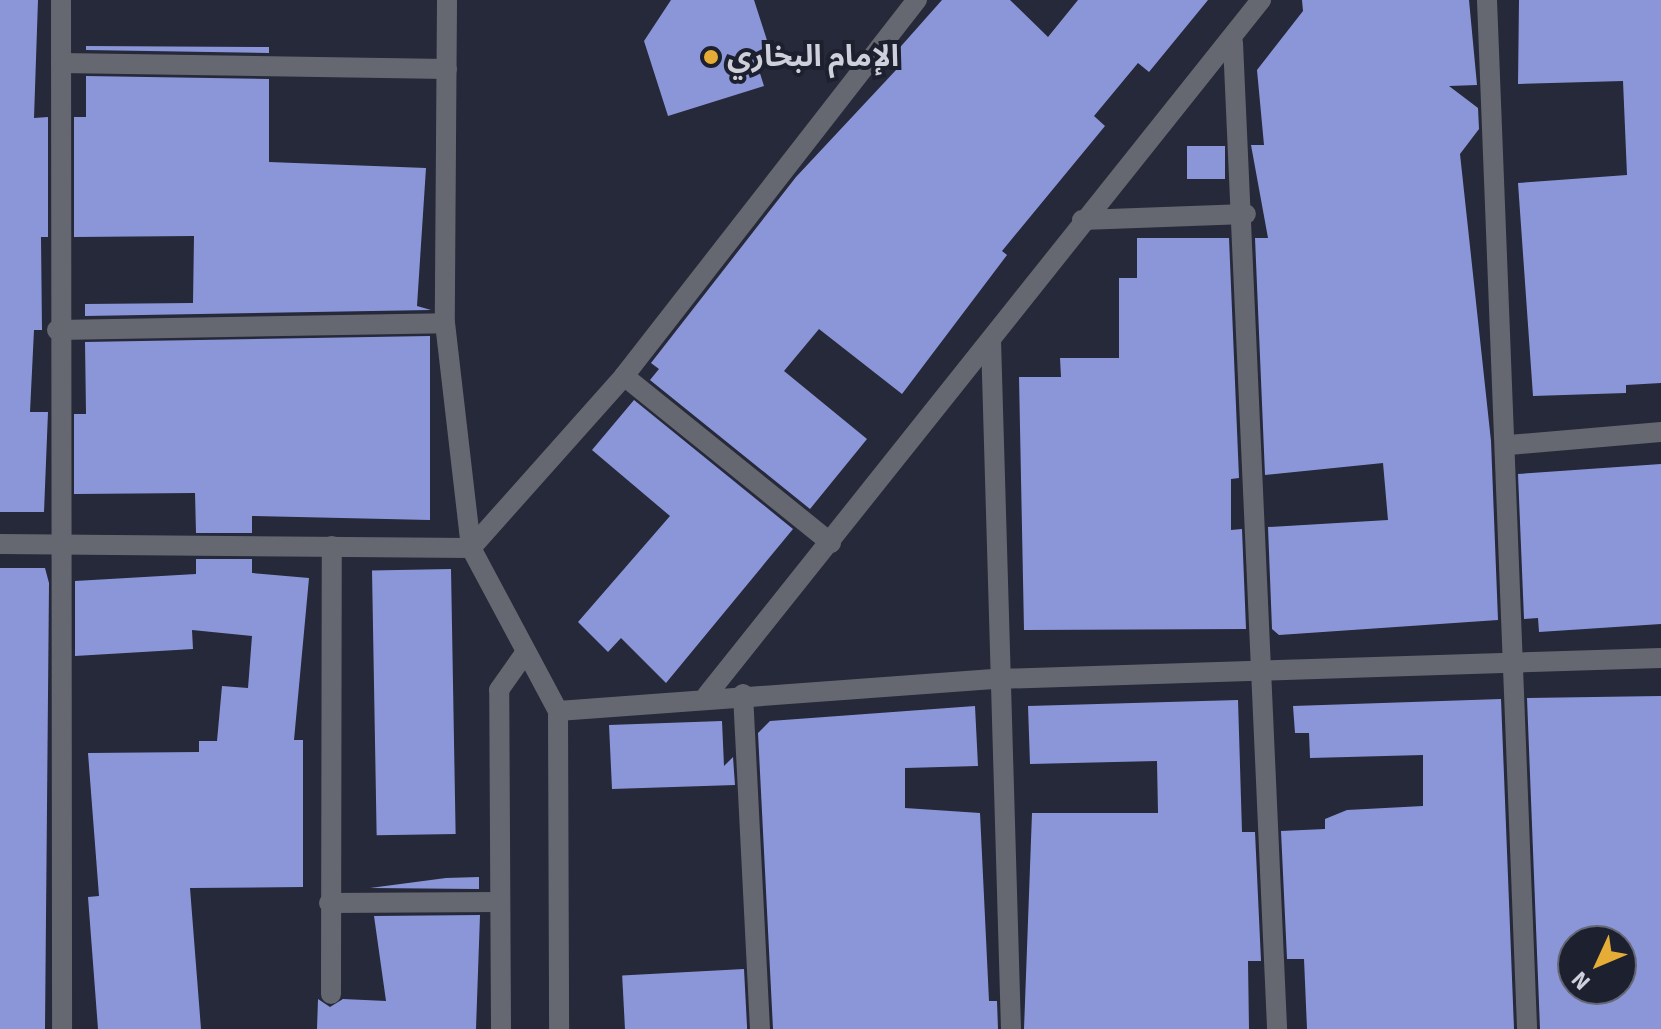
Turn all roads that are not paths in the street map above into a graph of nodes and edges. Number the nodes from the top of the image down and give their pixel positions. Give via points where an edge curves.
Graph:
1 (61, 0) edge
2 (447, 0) edge
3 (917, 0) edge
4 (1261, 0) edge
5 (1487, 0) edge
6 (1233, 43) junction
7 (61, 63) junction
8 (447, 69) junction
9 (1246, 214) junction
10 (1082, 220) junction
11 (445, 323) junction
12 (57, 330) junction
13 (991, 340) junction
14 (624, 376) junction
15 (1661, 432) edge
16 (1509, 445) junction
17 (64, 543) junction
18 (831, 543) junction
19 (0, 544) edge
20 (332, 546) junction
21 (471, 548) junction
22 (525, 653) junction
23 (1661, 658) edge
24 (1515, 665) junction
25 (1259, 673) junction
26 (997, 679) junction
27 (743, 694) junction
28 (707, 695) junction
29 (558, 711) junction
30 (500, 902) junction
31 (329, 903) junction
32 (331, 994) dead end
33 (62, 1029) edge
34 (501, 1029) edge
35 (559, 1029) edge
36 (760, 1029) edge
37 (1011, 1029) edge
38 (1277, 1029) edge
39 (1527, 1029) edge

1 - 7 street
2 - 8 street
3 - 14 street
4 - 6 street
5 - 16 street
6 - 9 street
6 - 10 street
7 - 8 street
7 - 12 street
8 - 11 street
9 - 10 street
9 - 25 street
10 - 13 street
11 - 12 street
11 - 21 street
12 - 17 street
13 - 18 street
13 - 26 street
14 - 18 street
14 - 21 street
15 - 16 street
16 - 24 street
17 - 19 street
17 - 20 street
17 - 33 street
18 - 28 street
20 - 21 street
20 - 31 street
21 - 22 street
22 - 29 street via 550,685
22 - 30 street via 499,690
23 - 24 street
24 - 25 street
24 - 39 street
25 - 26 street
25 - 38 street
26 - 27 street
26 - 37 street
27 - 28 street
27 - 36 street
28 - 29 street
29 - 35 street
30 - 31 street
30 - 34 street
31 - 32 street

